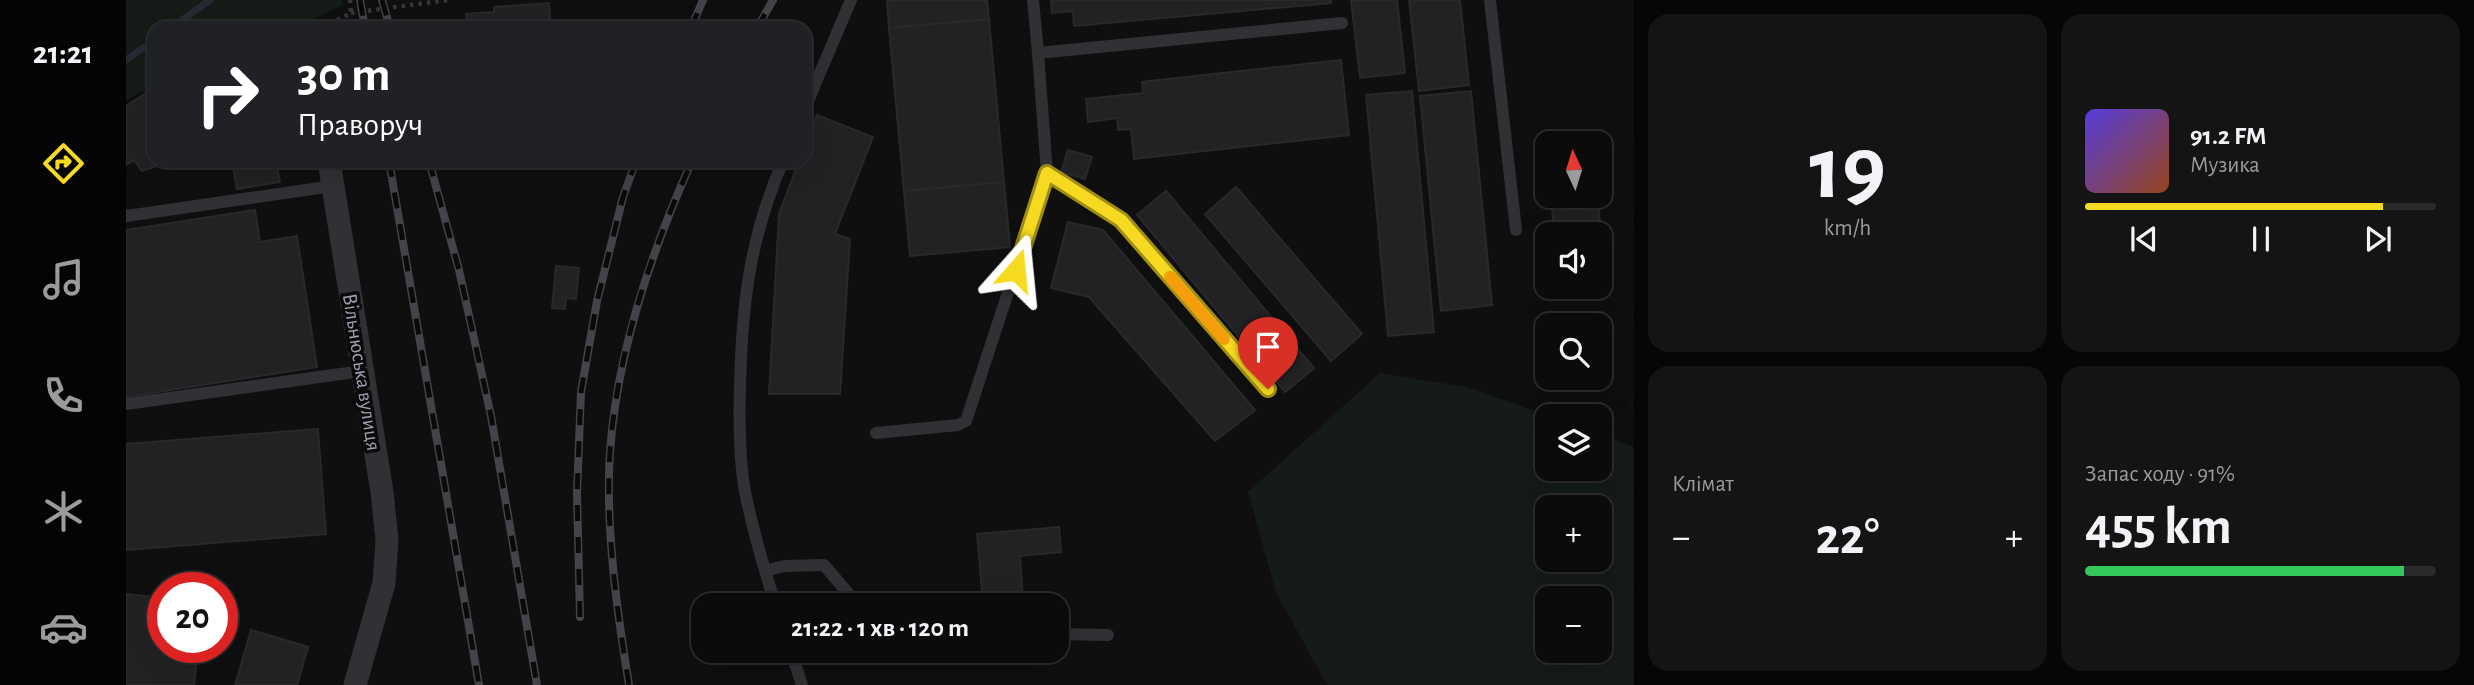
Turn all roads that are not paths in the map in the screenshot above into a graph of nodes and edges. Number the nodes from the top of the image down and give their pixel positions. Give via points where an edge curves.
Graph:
1 (851, 0) edge
2 (1033, 0) edge
3 (1490, 0) edge
4 (1342, 23) dead end
5 (1038, 52) junction
6 (812, 92) edge
7 (330, 168) edge
8 (780, 168) edge
9 (1047, 173) junction
10 (333, 186) junction
11 (126, 216) edge
12 (1516, 230) dead end
13 (362, 371) junction
14 (1268, 389) dead end
15 (126, 404) edge
16 (876, 433) dead end
17 (765, 571) junction
18 (772, 593) edge
19 (848, 593) edge
20 (1069, 634) edge
21 (1108, 635) dead end
22 (795, 663) edge
23 (355, 685) edge
24 (802, 685) edge

1 - 6 lane
2 - 5 lane
3 - 12 lane
4 - 5 lane
5 - 9 lane
7 - 10 street, Вільнюська вулиця
8 - 17 lane via 748,270 742,328 739,416 745,490
9 - 14 lane via 1121,220
9 - 16 lane via 966,421
10 - 11 lane
10 - 13 street, Вільнюська вулиця
13 - 15 lane
13 - 23 street, Вільнюська вулиця via 387,540 384,583
17 - 18 lane
17 - 19 lane via 824,565
20 - 21 lane
22 - 24 lane

